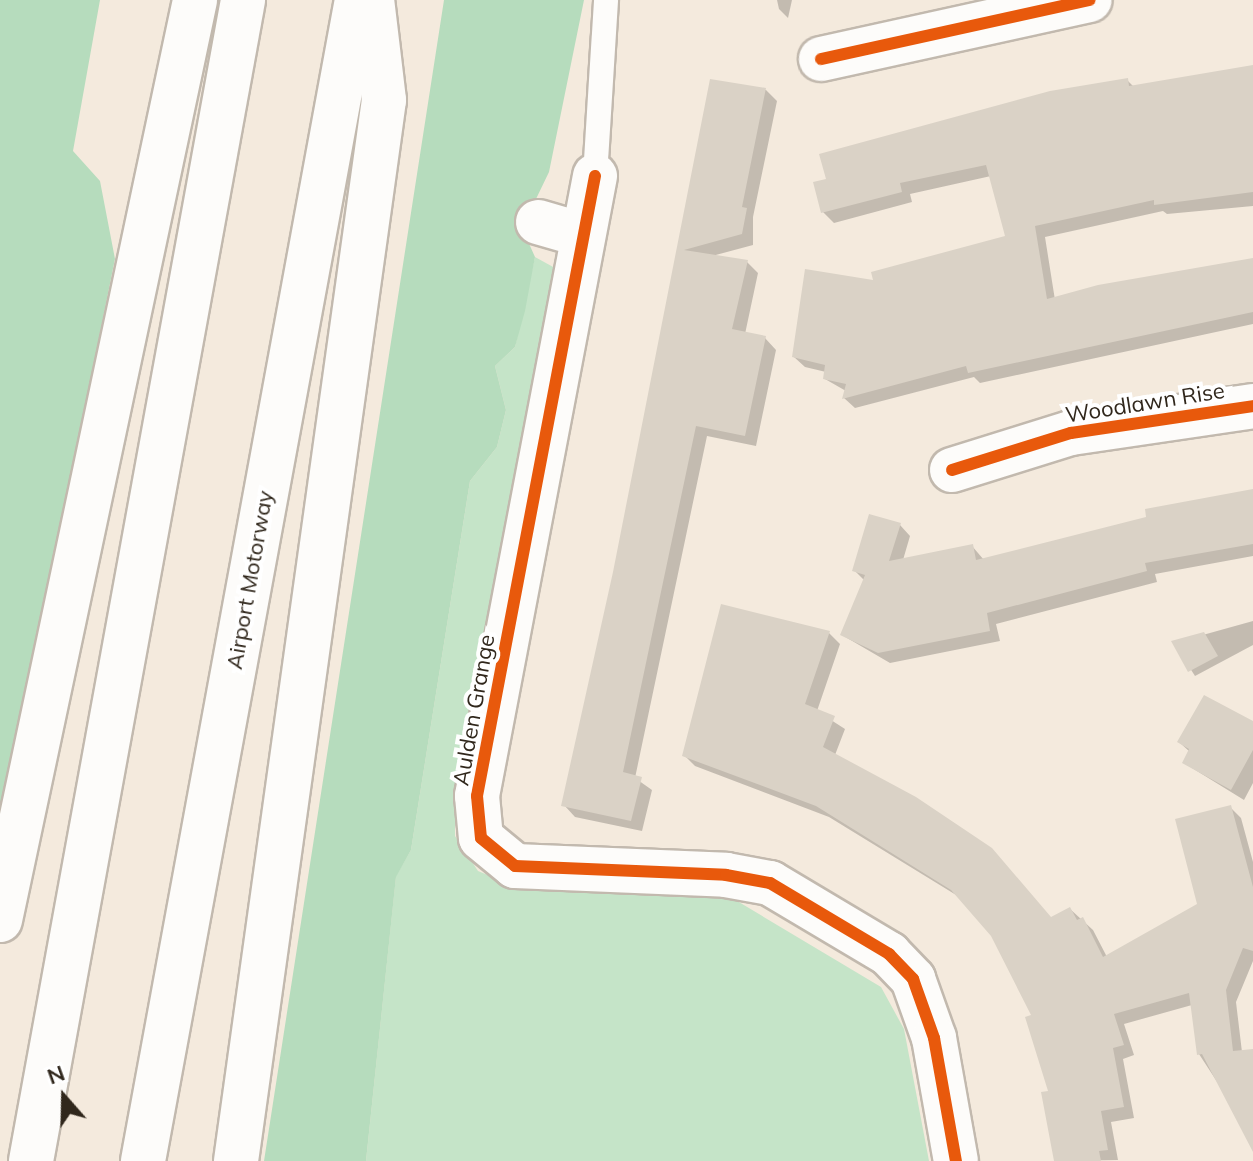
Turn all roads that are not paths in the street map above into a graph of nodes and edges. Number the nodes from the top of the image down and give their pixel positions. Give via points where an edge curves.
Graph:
1 (195, 0) edge
2 (243, 0) edge
3 (357, 0) edge
4 (372, 0) edge
5 (606, 0) edge
6 (1090, 0) edge
7 (821, 59) dead end
8 (595, 176) joint
9 (538, 222) dead end
10 (583, 235) junction
11 (1253, 406) edge
12 (952, 470) dead end
13 (0, 920) edge
14 (31, 1161) edge
15 (143, 1161) edge
16 (236, 1161) edge
17 (956, 1161) edge

1 - 13 main road
2 - 14 main road
3 - 15 main road, Airport Motorway
4 - 16 main road via 384,100
5 - 8 lane
6 - 7 main road
8 - 10 main road, Aulden Grange
9 - 10 main road
10 - 17 main road, Aulden Grange via 477,796 481,838 515,866 726,875 770,883 889,954 913,979 934,1038
11 - 12 main road, Woodlawn Rise via 1071,433

